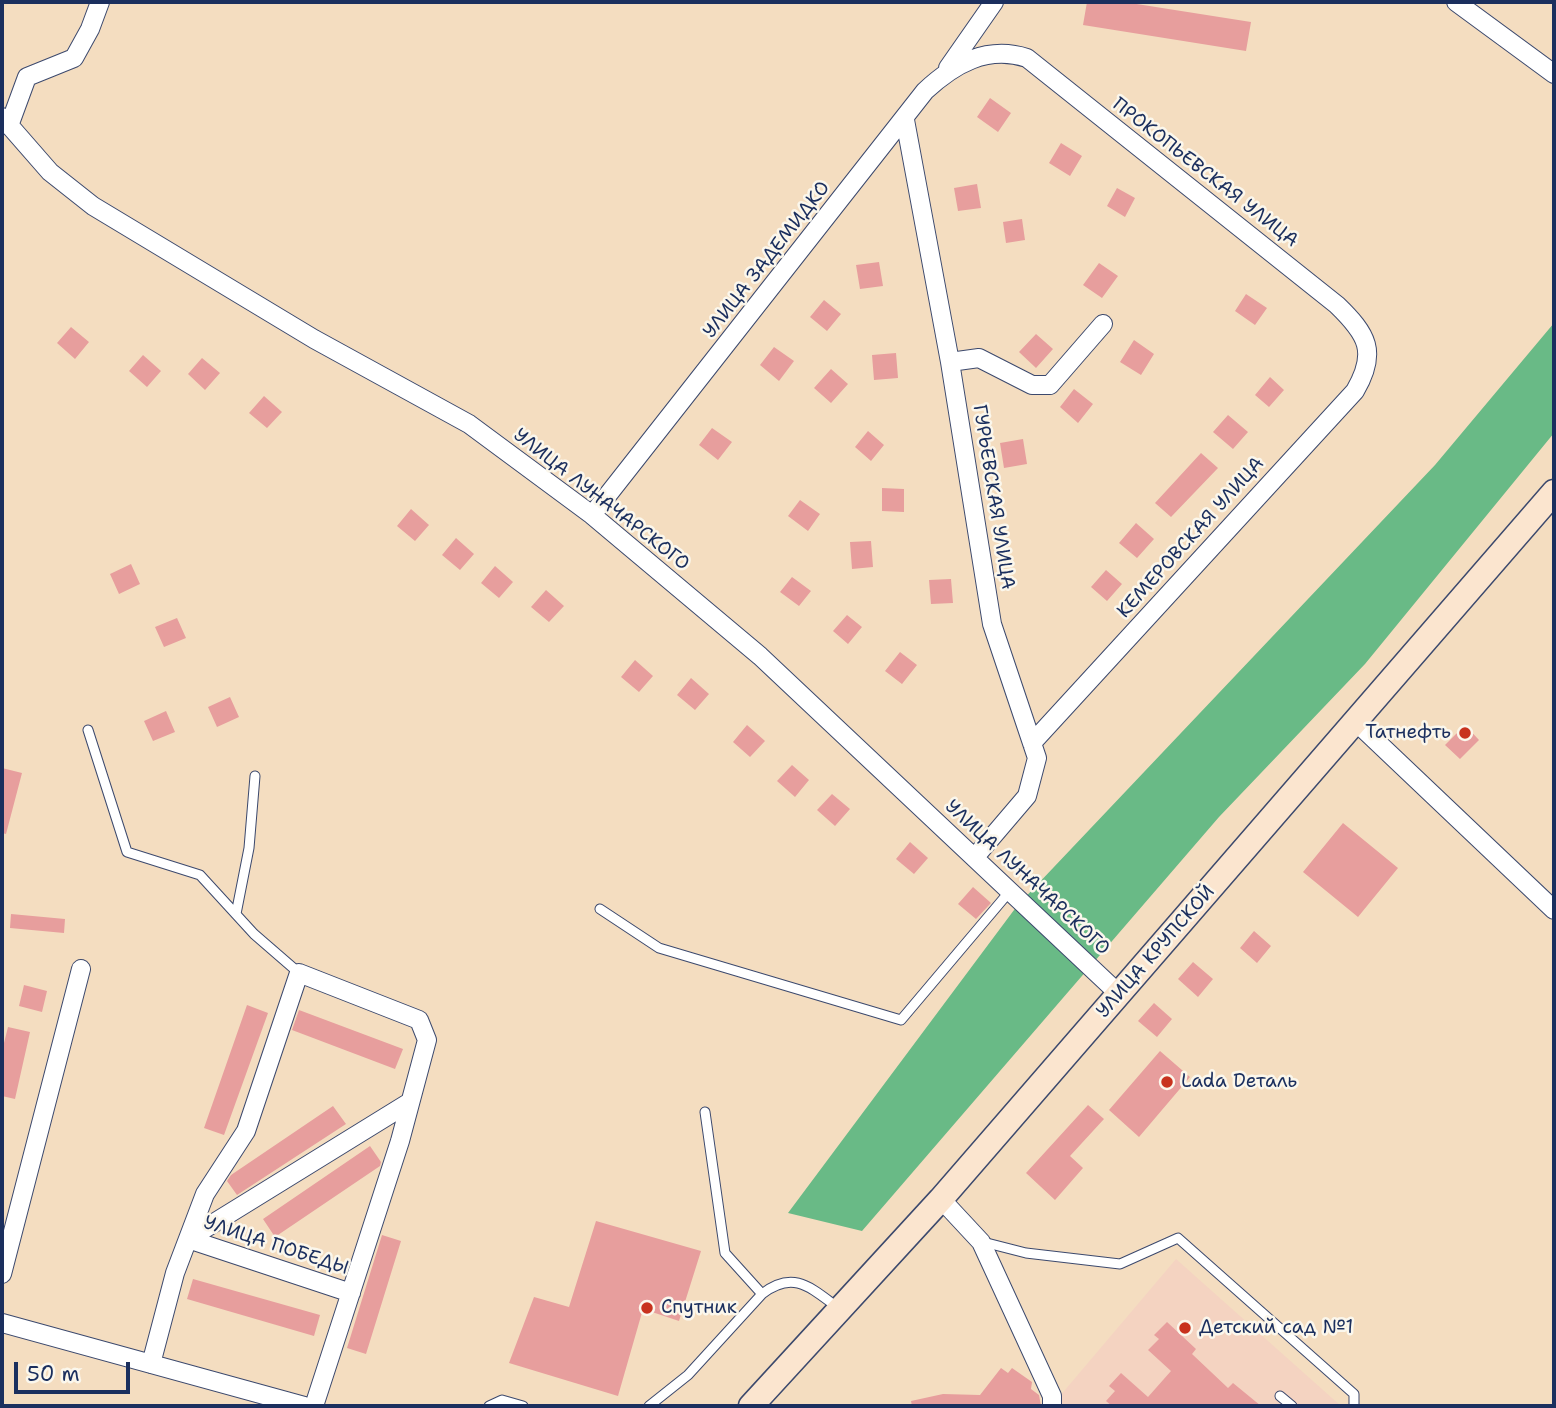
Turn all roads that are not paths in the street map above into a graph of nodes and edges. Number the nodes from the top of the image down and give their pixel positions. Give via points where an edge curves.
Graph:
1 (100, 2) edge
2 (995, 2) edge
3 (1456, 2) edge
4 (991, 54) joint
5 (946, 71) junction
6 (1554, 74) edge
7 (905, 120) junction
8 (5, 121) edge
9 (1103, 324) dead end
10 (1368, 355) joint
11 (950, 362) junction
12 (1554, 492) edge
13 (593, 515) junction
14 (1355, 721) junction
15 (88, 730) dead end
16 (1032, 743) junction
17 (255, 776) dead end
18 (975, 858) junction
19 (1010, 891) junction
20 (600, 909) dead end
21 (1554, 910) edge
22 (236, 914) junction
23 (81, 970) dead end
24 (299, 973) junction
25 (1119, 994) junction
26 (411, 1102) junction
27 (705, 1112) dead end
28 (941, 1199) junction
29 (188, 1239) junction
30 (981, 1242) junction
31 (2, 1274) edge
32 (351, 1293) junction
33 (762, 1294) junction
34 (840, 1309) junction
35 (2, 1323) edge
36 (151, 1364) junction
37 (1280, 1396) dead end
38 (304, 1406) edge
39 (314, 1406) edge
40 (489, 1406) edge
41 (523, 1406) edge
42 (649, 1406) edge
43 (751, 1406) edge
44 (1052, 1406) edge
45 (1292, 1406) edge
46 (1353, 1406) edge

1 - 8 street via 74,58 27,78
2 - 5 street
3 - 6 street
4 - 5 street, УЛИЦА ЗАДЕМИДКО
4 - 10 street, ПРОКОПЬЕВСКАЯ УЛИЦА via 1027,58 1316,288 1357,324
5 - 7 street, УЛИЦА ЗАДЕМИДКО
7 - 11 street, ГУРЬЕВСКАЯ УЛИЦА
7 - 13 street, УЛИЦА ЗАДЕМИДКО
8 - 13 street, УЛИЦА ЛУНАЧАРСКОГО via 50,172 93,206 314,339 469,424
9 - 11 street via 1050,385 1032,385 979,358
10 - 16 street, КЕМЕРОВСКАЯ УЛИЦА via 1365,374 1355,391
11 - 16 street, ГУРЬЕВСКАЯ УЛИЦА via 992,624
12 - 14 street, УЛИЦА КРУПСКОЙ
13 - 18 street, УЛИЦА ЛУНАЧАРСКОГО via 760,656
14 - 21 street
14 - 25 street, УЛИЦА КРУПСКОЙ
15 - 22 lane via 128,852 200,875
16 - 18 street, ГУРЬЕВСКАЯ УЛИЦА via 1037,758 1027,796
17 - 22 lane via 249,848
18 - 19 street, УЛИЦА ЛУНАЧАРСКОГО
19 - 20 lane via 901,1020 659,948
19 - 25 street, УЛИЦА ЛУНАЧАРСКОГО
22 - 24 lane
23 - 31 street
24 - 26 street via 419,1020 427,1040
24 - 29 street, УЛИЦА ПОБЕДЫ via 246,1131 205,1194
25 - 28 street, УЛИЦА КРУПСКОЙ
26 - 29 street
26 - 32 street
27 - 33 lane via 725,1252
28 - 30 street
28 - 34 street, УЛИЦА КРУПСКОЙ
29 - 32 street, УЛИЦА ПОБЕДЫ
29 - 36 street, УЛИЦА ПОБЕДЫ
30 - 44 street via 1052,1396
30 - 46 lane via 1026,1253 1120,1264 1178,1238 1354,1394
32 - 39 street
33 - 34 lane via 775,1283 790,1281 808,1286
33 - 42 lane via 688,1375
34 - 43 street, УЛИЦА КРУПСКОЙ
35 - 36 street
36 - 38 street
37 - 45 lane
40 - 41 lane via 502,1400

